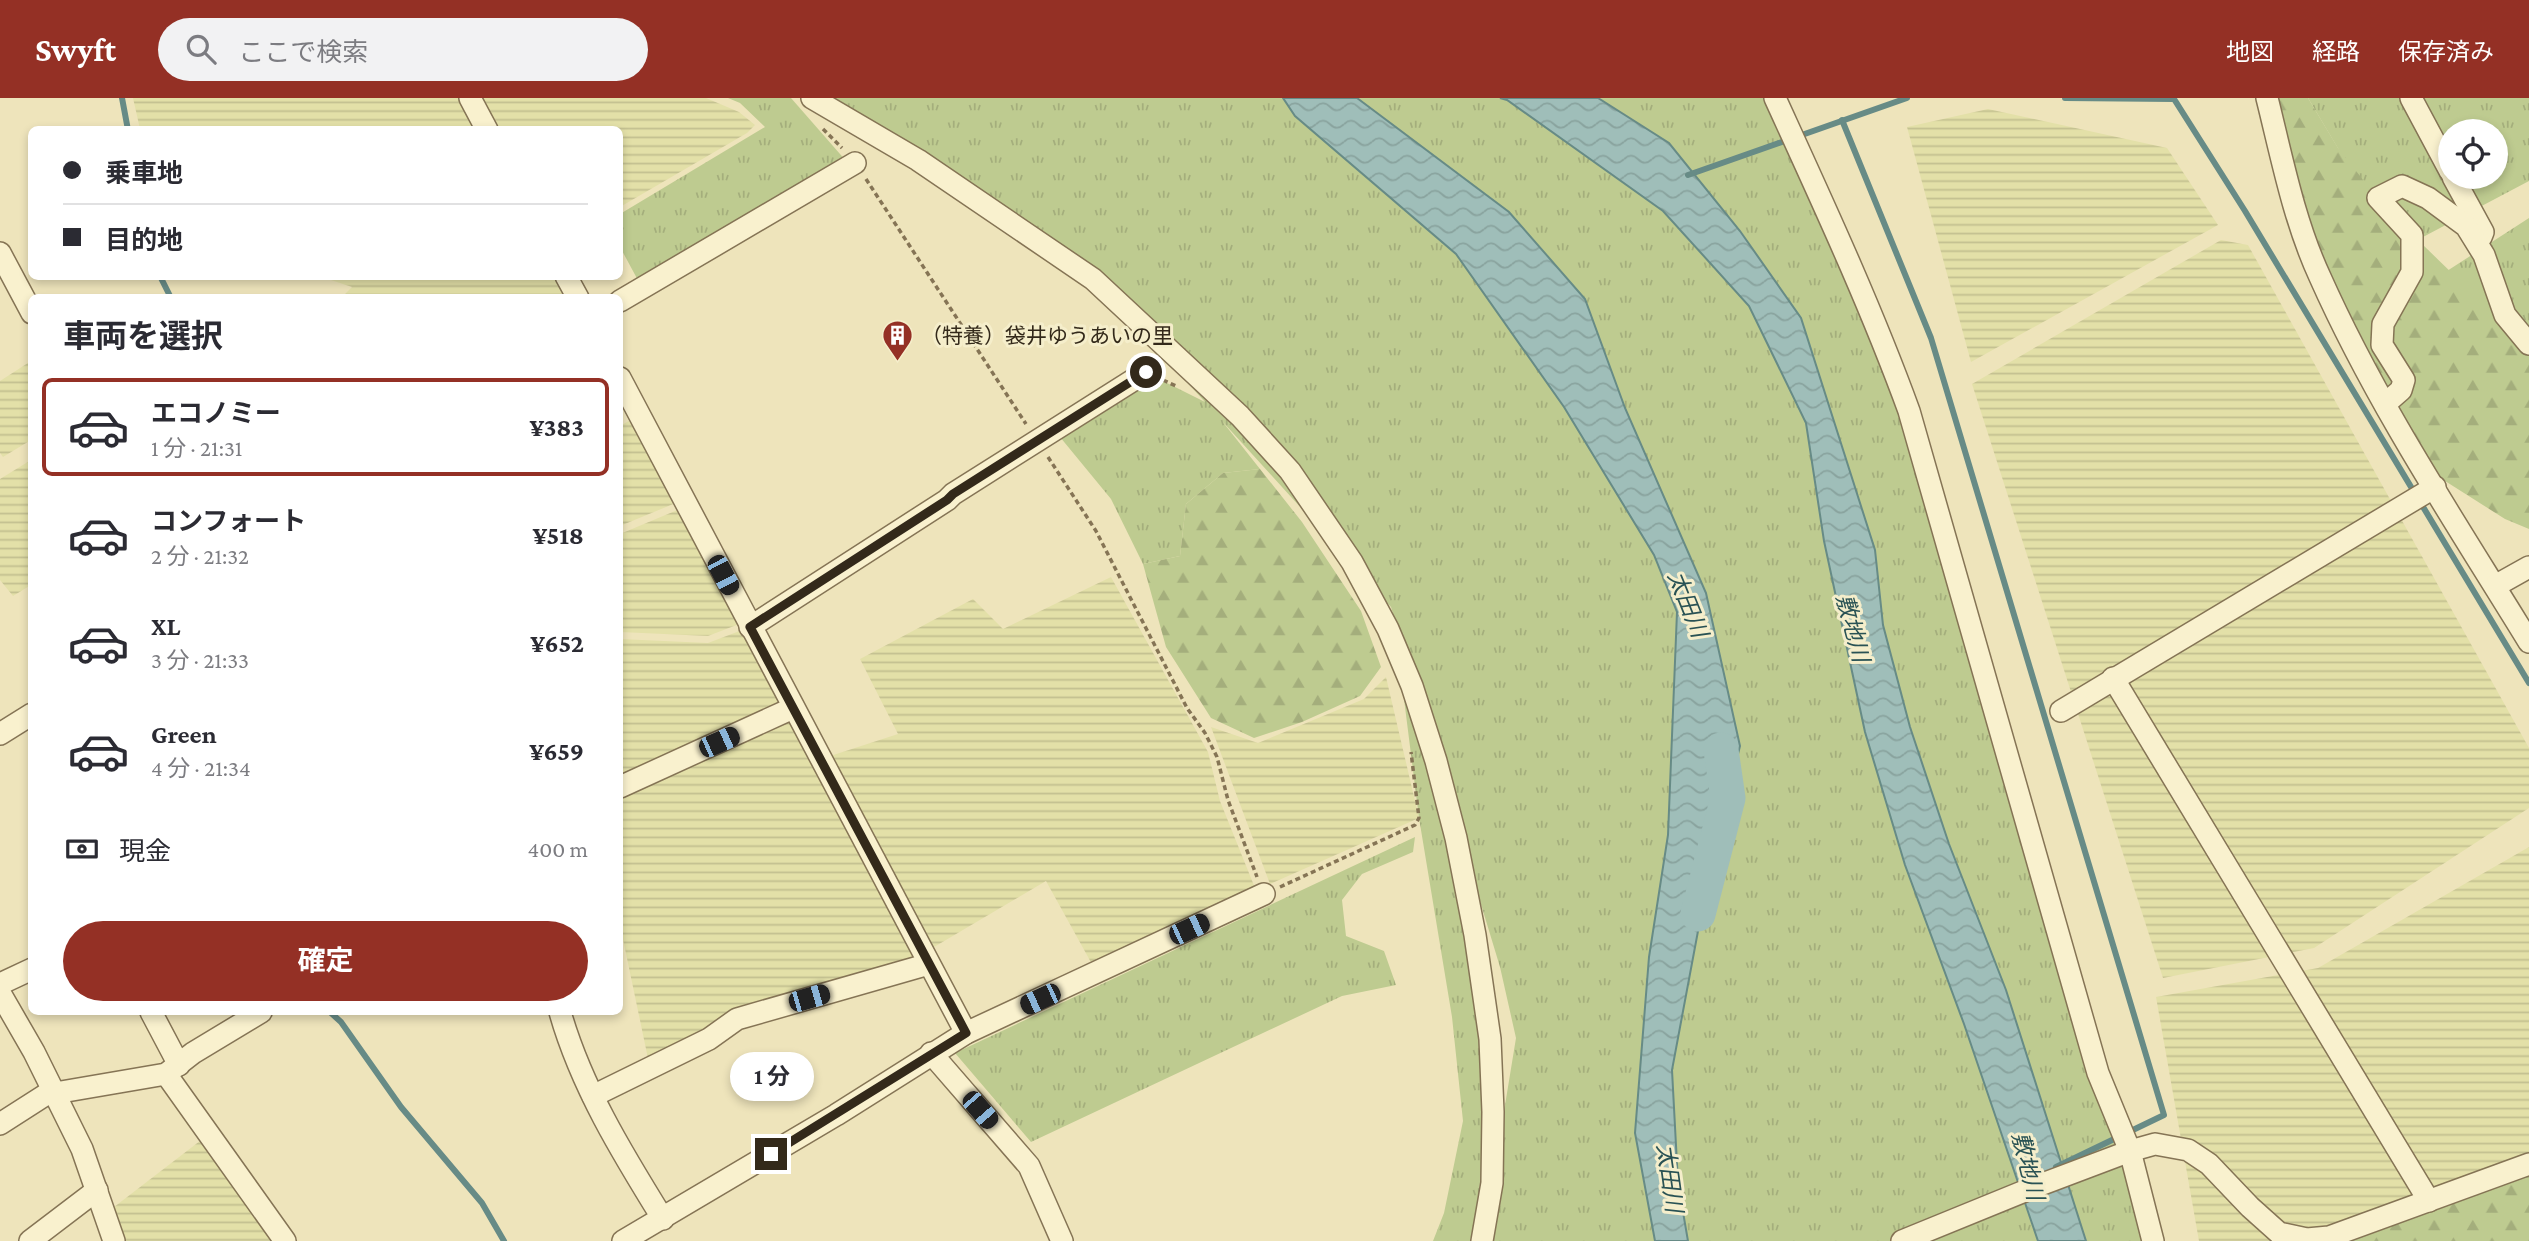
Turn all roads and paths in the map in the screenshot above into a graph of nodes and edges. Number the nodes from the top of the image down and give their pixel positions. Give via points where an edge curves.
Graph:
1 (470, 98) edge
2 (812, 98) edge
3 (1774, 98) edge
4 (2267, 98) edge
5 (2411, 98) edge
6 (818, 124) dead end
7 (485, 126) edge
8 (2438, 149) edge
9 (855, 163) junction
10 (2460, 189) edge
11 (2478, 245) junction
12 (0, 253) edge
13 (623, 300) edge
14 (28, 306) edge
15 (2529, 344) edge
16 (1146, 372) dead end
17 (623, 384) edge
18 (2385, 404) junction
19 (1038, 442) junction
20 (2435, 487) junction
21 (2529, 567) edge
22 (2495, 586) junction
23 (750, 627) junction
24 (2529, 642) edge
25 (2113, 678) junction
26 (793, 708) junction
27 (2061, 711) dead end
28 (1409, 742) dead end
29 (623, 786) edge
30 (1264, 894) junction
31 (929, 964) junction
32 (28, 971) edge
33 (0, 984) edge
34 (0, 993) edge
35 (152, 1015) edge
36 (256, 1015) edge
37 (561, 1015) edge
38 (966, 1033) junction
39 (931, 1054) junction
40 (172, 1069) junction
41 (54, 1091) junction
42 (593, 1096) junction
43 (0, 1124) edge
44 (2130, 1151) junction
45 (2529, 1164) edge
46 (97, 1190) junction
47 (2429, 1201) junction
48 (663, 1219) junction
49 (1931, 1235) edge
50 (30, 1241) edge
51 (114, 1241) edge
52 (285, 1241) edge
53 (623, 1241) edge
54 (1062, 1241) edge
55 (1482, 1241) edge
56 (1902, 1241) edge
57 (2153, 1241) edge

1 - 7 street
2 - 55 street via 918,160 1093,279 1240,416 1290,471 1352,562 1388,628 1412,686 1459,850 1490,1039 1492,1183
3 - 44 street via 1853,268 1909,411 2098,1073
4 - 18 street via 2293,200 2319,275
5 - 8 street
6 - 9 path
9 - 13 street
9 - 19 path
10 - 11 street via 2483,232
11 - 15 street via 2505,315
11 - 18 street via 2466,226 2402,186 2378,198 2412,234 2412,272 2383,324 2382,345 2404,380 2402,390
12 - 14 street
16 - 19 street
17 - 23 street
18 - 20 street
19 - 23 street
19 - 30 path via 1096,531 1217,757 1228,800
20 - 22 street
20 - 25 street
21 - 22 street
22 - 24 street
23 - 26 street
25 - 27 street
25 - 47 street
26 - 29 street
26 - 31 street
28 - 30 path via 1419,818 1415,825
30 - 38 street
31 - 38 street
31 - 42 street via 737,1018 709,1039
32 - 33 street
34 - 41 street
35 - 40 street
36 - 40 street
37 - 42 street
38 - 39 street
39 - 48 street
39 - 54 street via 1029,1166
40 - 41 street
40 - 52 street
41 - 43 street
41 - 46 street
42 - 48 street
44 - 47 street via 2155,1144 2188,1150 2209,1164 2279,1233 2307,1239 2329,1237
44 - 49 street
44 - 57 street
45 - 47 street
46 - 50 street
46 - 51 street
48 - 53 street
49 - 56 street

